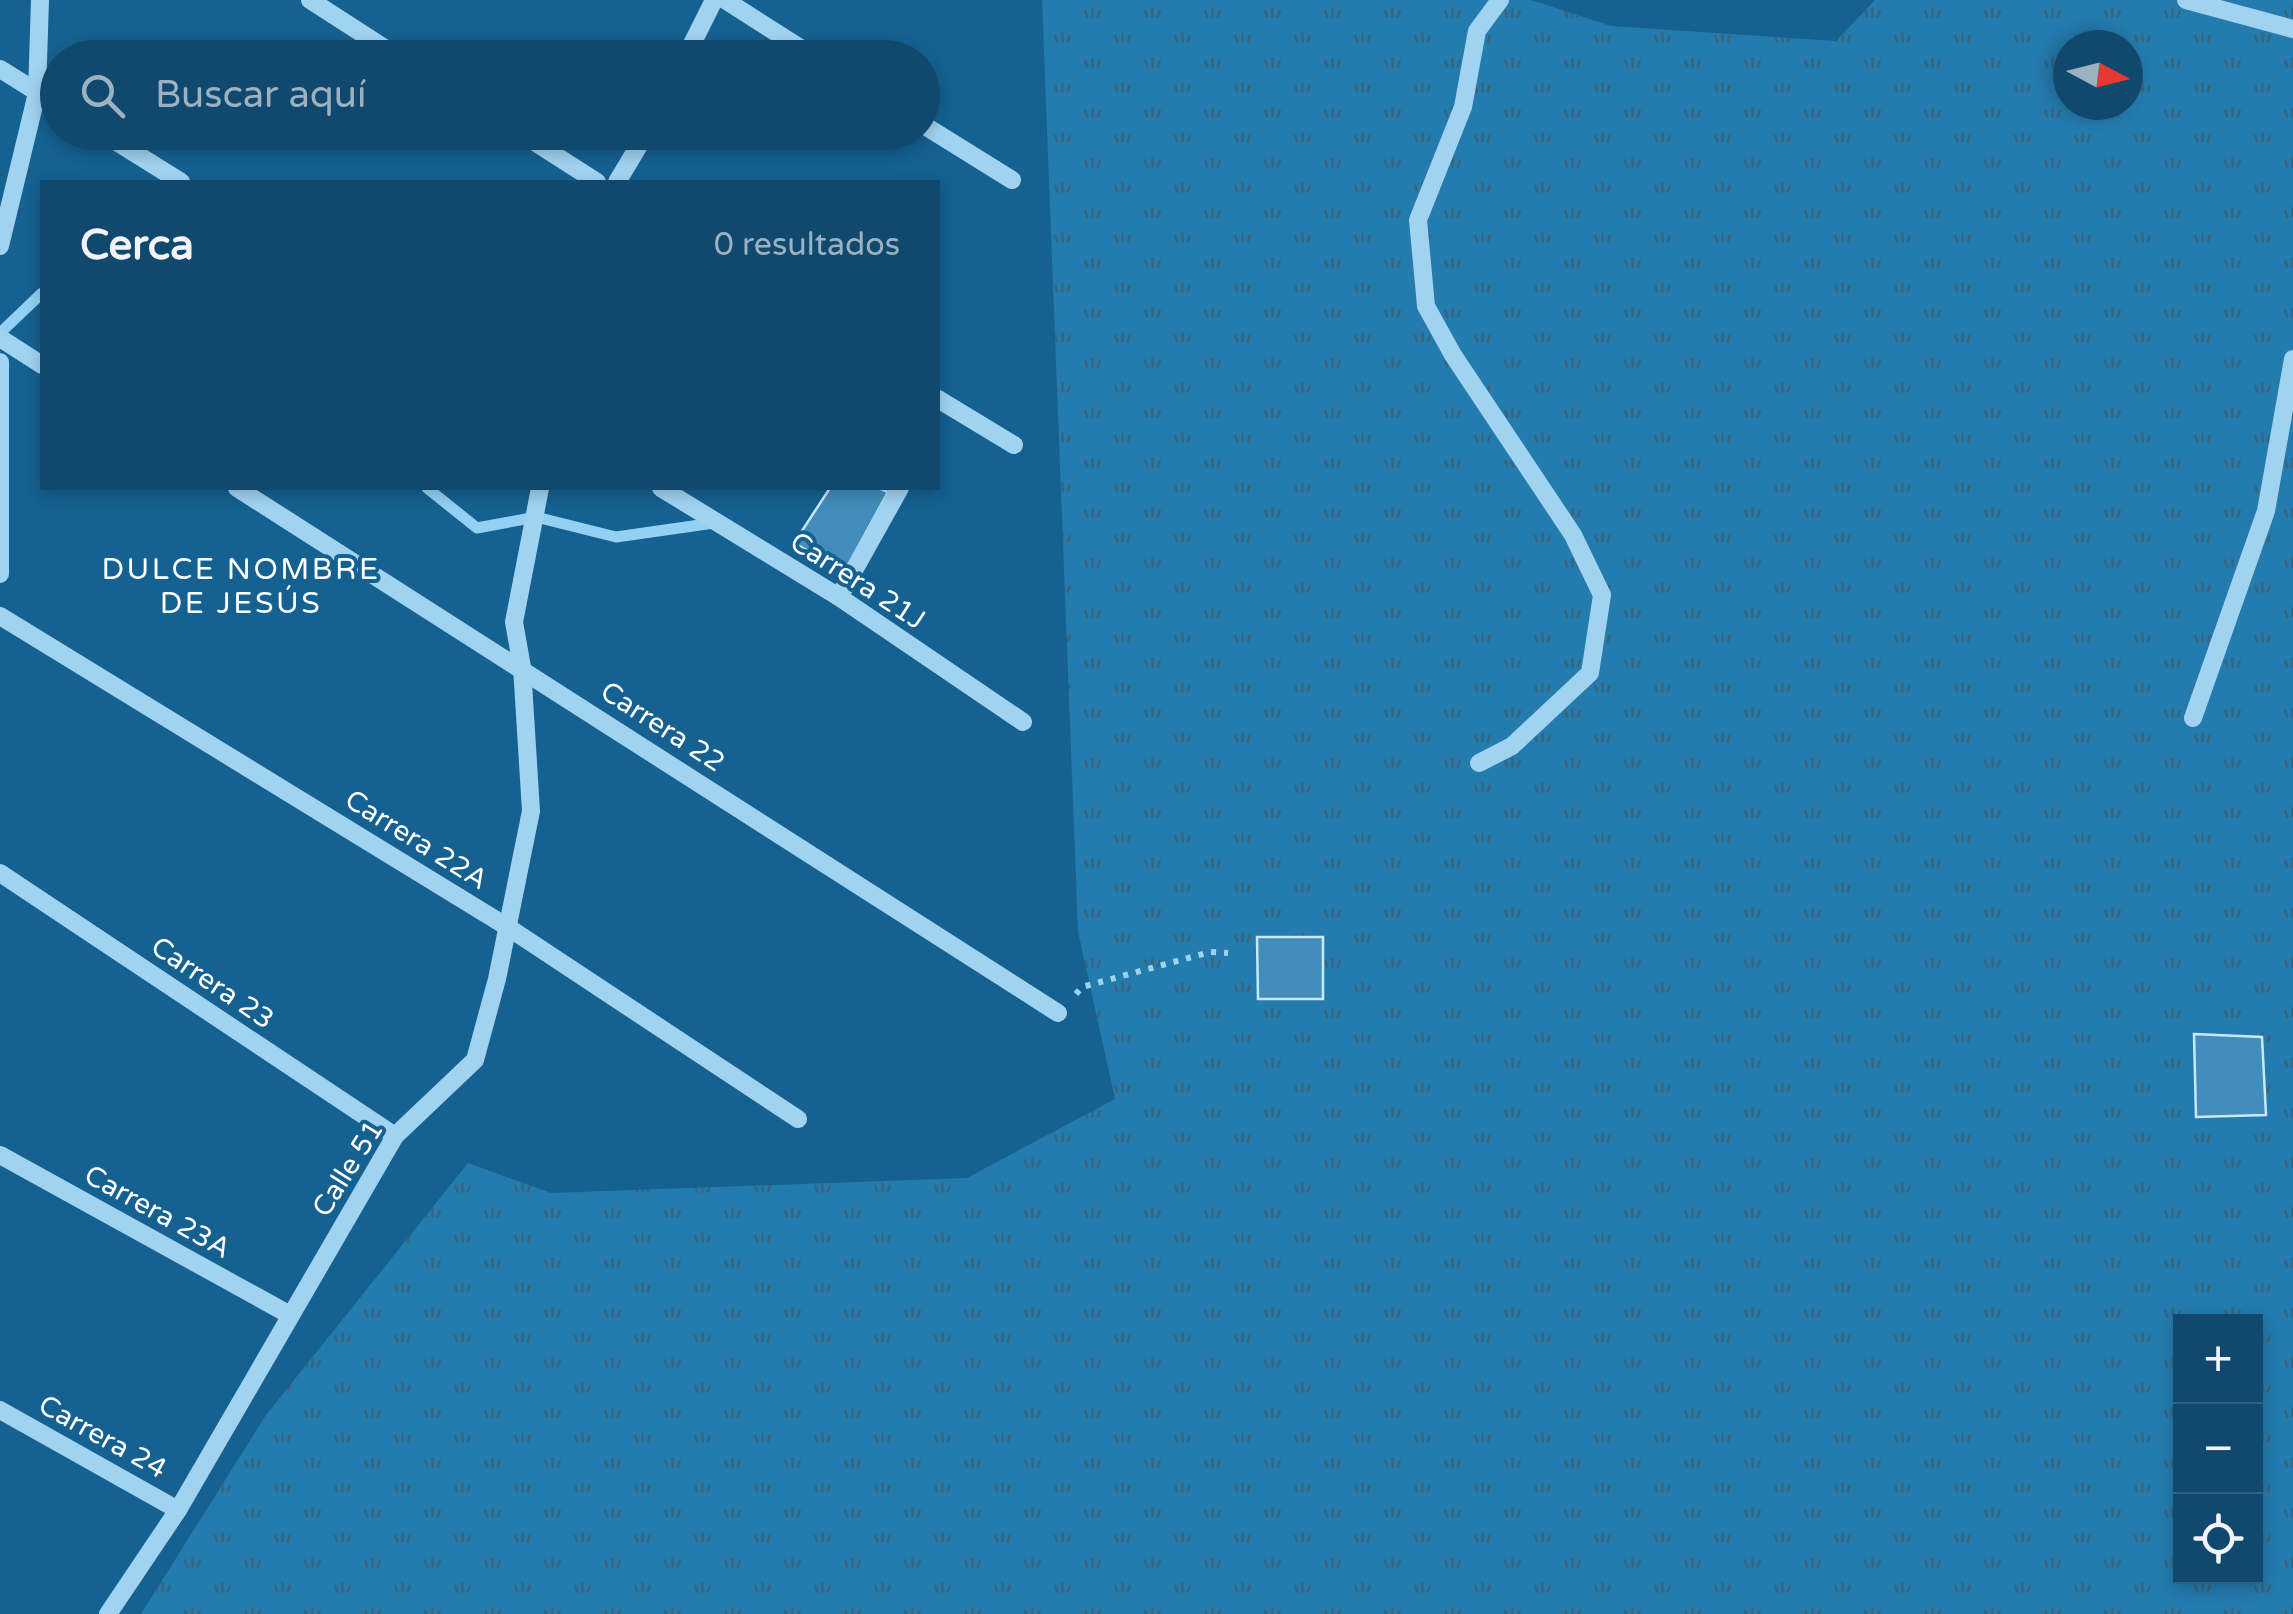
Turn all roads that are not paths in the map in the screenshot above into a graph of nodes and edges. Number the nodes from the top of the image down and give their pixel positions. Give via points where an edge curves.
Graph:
1 (40, 0) edge
2 (310, 0) edge
3 (714, 0) edge
4 (724, 0) edge
5 (1500, 0) edge
6 (2186, 0) edge
7 (2293, 29) edge
8 (372, 40) edge
9 (694, 40) edge
10 (787, 40) edge
11 (0, 69) edge
12 (37, 93) junction
13 (40, 95) edge
14 (940, 135) edge
15 (129, 150) edge
16 (547, 150) edge
17 (636, 150) edge
18 (177, 180) edge
19 (595, 180) edge
20 (618, 180) edge
21 (1012, 180) dead end
22 (0, 246) edge
23 (0, 338) edge
24 (2293, 359) edge
25 (40, 363) edge
26 (0, 367) edge
27 (940, 408) edge
28 (1014, 445) dead end
29 (240, 490) edge
30 (540, 490) edge
31 (664, 490) edge
32 (899, 490) edge
33 (0, 574) edge
34 (839, 597) junction
35 (0, 616) edge
36 (522, 667) junction
37 (2192, 718) dead end
38 (1023, 722) dead end
39 (1479, 763) dead end
40 (0, 873) edge
41 (506, 926) junction
42 (1058, 1013) road end
43 (798, 1119) dead end
44 (395, 1136) junction
45 (0, 1155) edge
46 (290, 1315) junction
47 (0, 1410) edge
48 (178, 1510) junction
49 (108, 1614) edge

1 - 12 street
2 - 8 street
3 - 9 street
4 - 10 street
5 - 39 street via 1477,31 1463,107 1418,220 1426,306 1574,535 1602,595 1590,674 1512,746
6 - 7 street
11 - 12 street
12 - 13 street
12 - 22 street
14 - 21 street
15 - 18 street
16 - 19 street
17 - 20 street
23 - 25 street
24 - 37 street via 2266,511
26 - 33 street
27 - 28 street
29 - 36 street, Carrera 22
30 - 36 street, Calle 51 via 514,622
31 - 34 street, Carrera 21J
32 - 34 street
34 - 38 street, Carrera 21J
35 - 41 street, Carrera 22A
36 - 41 street, Calle 51 via 532,811
36 - 42 street, Carrera 22
40 - 44 street, Carrera 23
41 - 43 street, Carrera 22A
41 - 44 street, Calle 51 via 475,1060
44 - 46 street, Calle 51
45 - 46 street, Carrera 23A
46 - 48 street, Calle 51
47 - 48 street, Carrera 24
48 - 49 street, Calle 51

